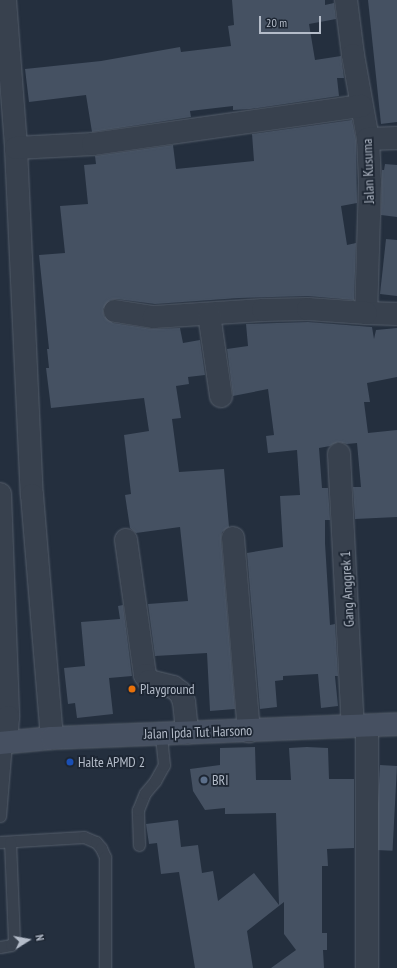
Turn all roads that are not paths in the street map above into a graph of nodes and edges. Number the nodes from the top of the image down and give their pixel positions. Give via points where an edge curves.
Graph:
1 (5, 0) edge
2 (346, 0) edge
3 (361, 106) junction
4 (0, 112) edge
5 (397, 138) edge
6 (368, 139) junction
7 (8, 146) edge
8 (115, 311) dead end
9 (366, 313) junction
10 (209, 314) junction
11 (397, 314) edge
12 (221, 396) dead end
13 (339, 454) dead end
14 (0, 494) edge
15 (233, 538) dead end
16 (126, 540) dead end
17 (397, 724) edge
18 (360, 726) junction
19 (248, 731) junction
20 (187, 733) junction
21 (161, 734) junction
22 (52, 738) junction
23 (3, 743) edge
24 (0, 816) edge
25 (5, 842) edge
26 (139, 845) dead end
27 (0, 947) edge
28 (105, 968) edge
29 (367, 968) edge

1 - 7 street
2 - 3 street, Jalan Kusuma
3 - 6 street, Jalan Kusuma
3 - 7 street via 93,144
4 - 7 street
5 - 6 street
6 - 9 street, Jalan Kusuma via 370,182
7 - 22 street
8 - 10 street via 154,317
9 - 10 street via 308,309
9 - 11 street
10 - 12 street
13 - 18 street, Gang Anggrek 1
14 - 23 street via 8,718
15 - 19 street
16 - 20 street via 145,674 149,681 173,687 180,692 184,702
17 - 18 main road, Jalan Ipda Tut Harsono
18 - 19 main road, Jalan Ipda Tut Harsono
18 - 29 street, Gang Anggrek 1
19 - 20 main road, Jalan Ipda Tut Harsono
20 - 21 main road, Jalan Ipda Tut Harsono
21 - 22 main road, Jalan Ipda Tut Harsono
21 - 26 lane via 164,765 144,793 138,810
22 - 23 main road, Jalan Ipda Tut Harsono
23 - 24 lane
25 - 27 lane via 14,941 11,946
25 - 28 lane via 84,837 96,842 101,848 105,857

